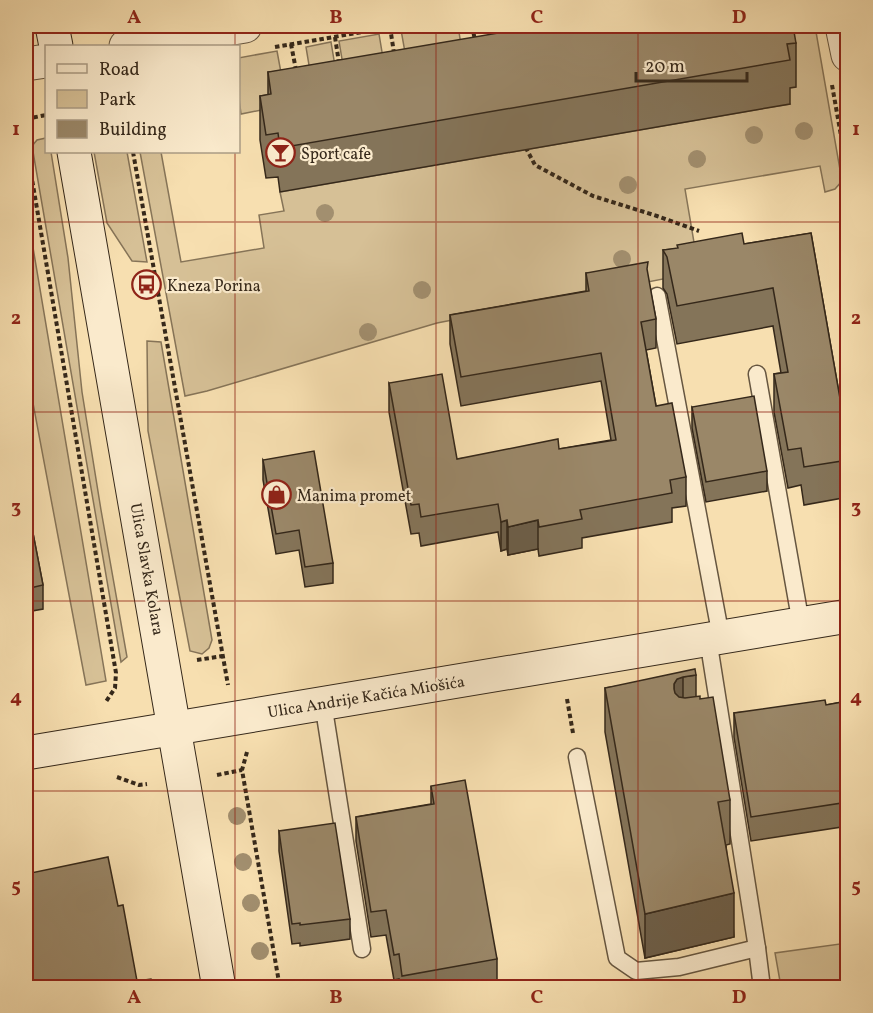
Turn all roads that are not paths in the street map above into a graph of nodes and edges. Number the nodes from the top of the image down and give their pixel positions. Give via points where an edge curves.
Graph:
1 (52, 26) edge
2 (245, 26) edge
3 (843, 26) edge
4 (56, 45) edge
5 (132, 45) edge
6 (848, 55) edge
7 (45, 61) edge
8 (26, 64) edge
9 (75, 153) edge
10 (657, 296) dead end
11 (757, 374) dead end
12 (848, 616) edge
13 (801, 624) junction
14 (714, 638) junction
15 (322, 703) junction
16 (722, 726) junction
17 (175, 728) junction
18 (703, 729) edge
19 (26, 753) edge
20 (577, 757) road end
21 (757, 948) junction
22 (362, 949) dead end
23 (219, 987) edge
24 (762, 987) edge

1 - 4 main road
2 - 5 main road
3 - 6 main road
7 - 8 main road
9 - 17 main road, Ulica Slavka Kolara
10 - 14 lane
11 - 13 lane
12 - 13 main road, Ulica Andrije Kačića Miošića
13 - 14 main road, Ulica Andrije Kačića Miošića
14 - 15 main road, Ulica Andrije Kačića Miošića
14 - 16 lane
15 - 17 main road, Ulica Andrije Kačića Miošića
15 - 22 lane
16 - 18 lane
16 - 21 lane
17 - 19 main road, Ulica Andrije Kačića Miošića
17 - 23 main road, Ulica Slavka Kolara
20 - 21 lane via 617,958 636,971 679,967
21 - 24 lane

